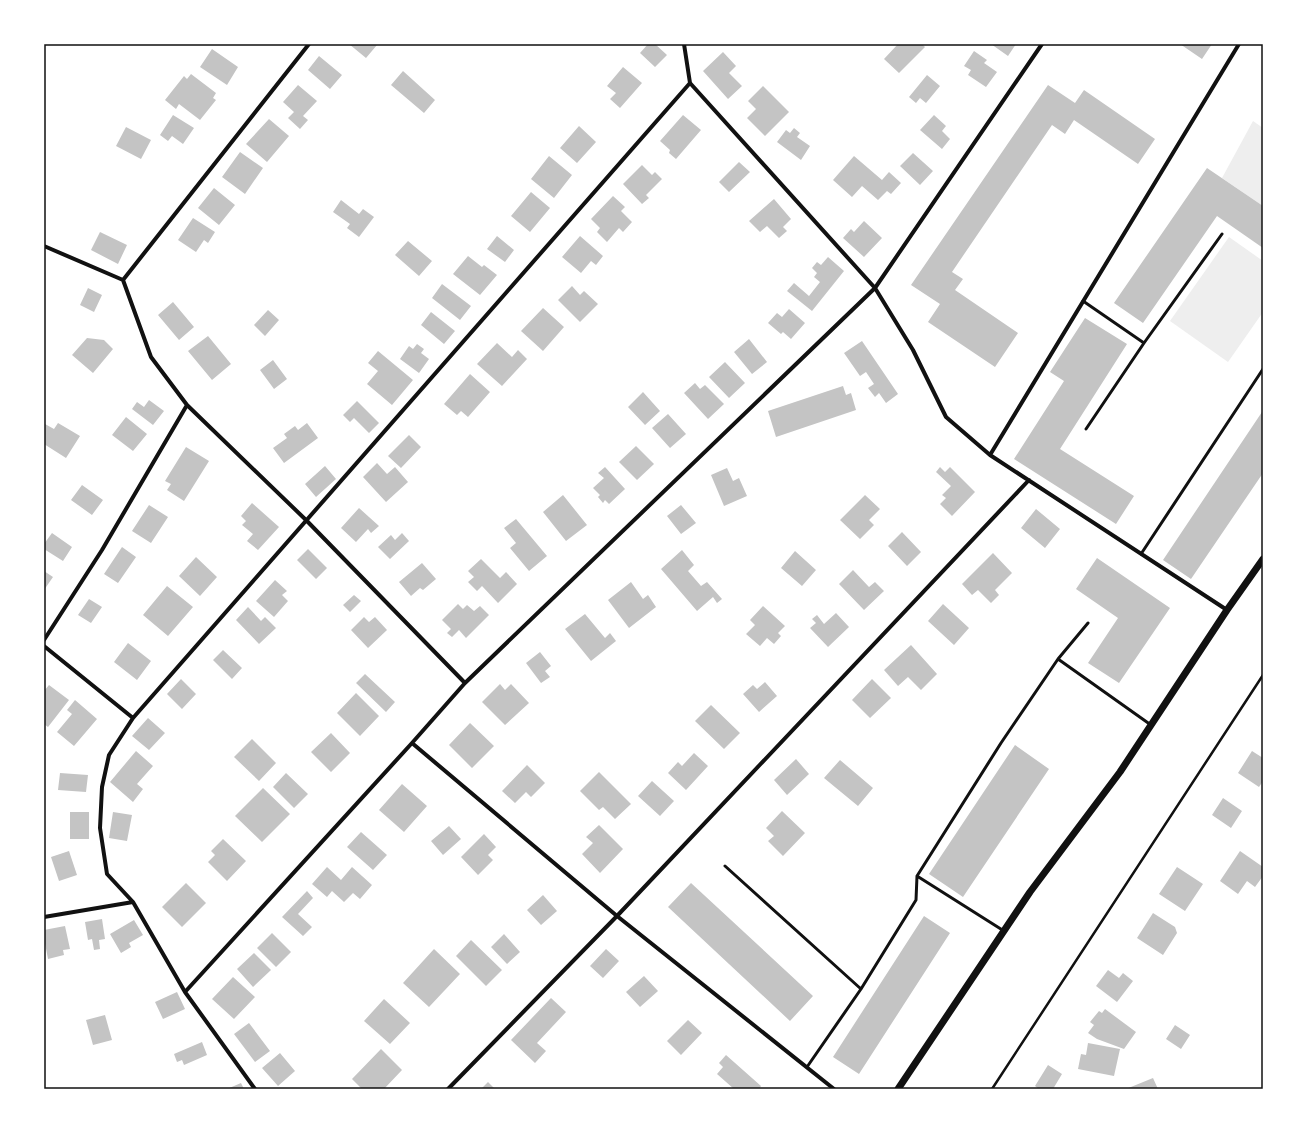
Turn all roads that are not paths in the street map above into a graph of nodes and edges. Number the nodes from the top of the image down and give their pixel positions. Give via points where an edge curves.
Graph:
1 (309, 44) edge
2 (684, 44) edge
3 (1042, 44) edge
4 (1239, 44) edge
5 (690, 83) junction
6 (1222, 234) dead end
7 (44, 246) edge
8 (123, 280) junction
9 (875, 288) junction
10 (1083, 301) junction
11 (1144, 343) junction
12 (1263, 369) edge
13 (187, 405) junction
14 (1086, 429) dead end
15 (990, 455) junction
16 (1029, 480) junction
17 (306, 520) junction
18 (1141, 554) junction
19 (1263, 559) edge
20 (1261, 568) edge
21 (1227, 610) junction
22 (1088, 624) dead end
23 (44, 640) edge
24 (44, 646) edge
25 (1058, 659) junction
26 (465, 683) junction
27 (133, 718) junction
28 (1151, 724) junction
29 (412, 743) junction
30 (725, 866) dead end
31 (917, 876) junction
32 (133, 902) junction
33 (616, 916) junction
34 (44, 917) edge
35 (1004, 931) junction
36 (861, 989) junction
37 (185, 992) junction
38 (807, 1067) junction
39 (255, 1089) edge
40 (448, 1089) edge
41 (834, 1089) edge
42 (898, 1089) edge

1 - 8 street
2 - 5 street
3 - 9 street
4 - 10 street
5 - 9 street
5 - 17 street
6 - 11 lane
7 - 8 street
8 - 13 street via 151,357
9 - 15 street via 913,350 946,417
9 - 26 street
10 - 11 lane
10 - 15 street
11 - 14 lane
12 - 18 lane
13 - 17 street
13 - 23 street via 102,550
15 - 16 street
16 - 18 street
16 - 33 street
17 - 26 street
17 - 27 street
18 - 21 street
19 - 20 street
20 - 21 street
21 - 28 street
22 - 25 lane
24 - 27 street
25 - 28 lane
25 - 31 lane via 1001,743
26 - 29 street
27 - 32 street via 109,754 102,787 100,828 107,874
28 - 35 street via 1120,772
29 - 33 street
29 - 37 street
30 - 36 lane
31 - 35 lane
31 - 36 lane via 916,900
32 - 34 street
32 - 37 street
33 - 38 street
33 - 40 street
35 - 42 street
36 - 38 lane
37 - 39 street
38 - 41 street

